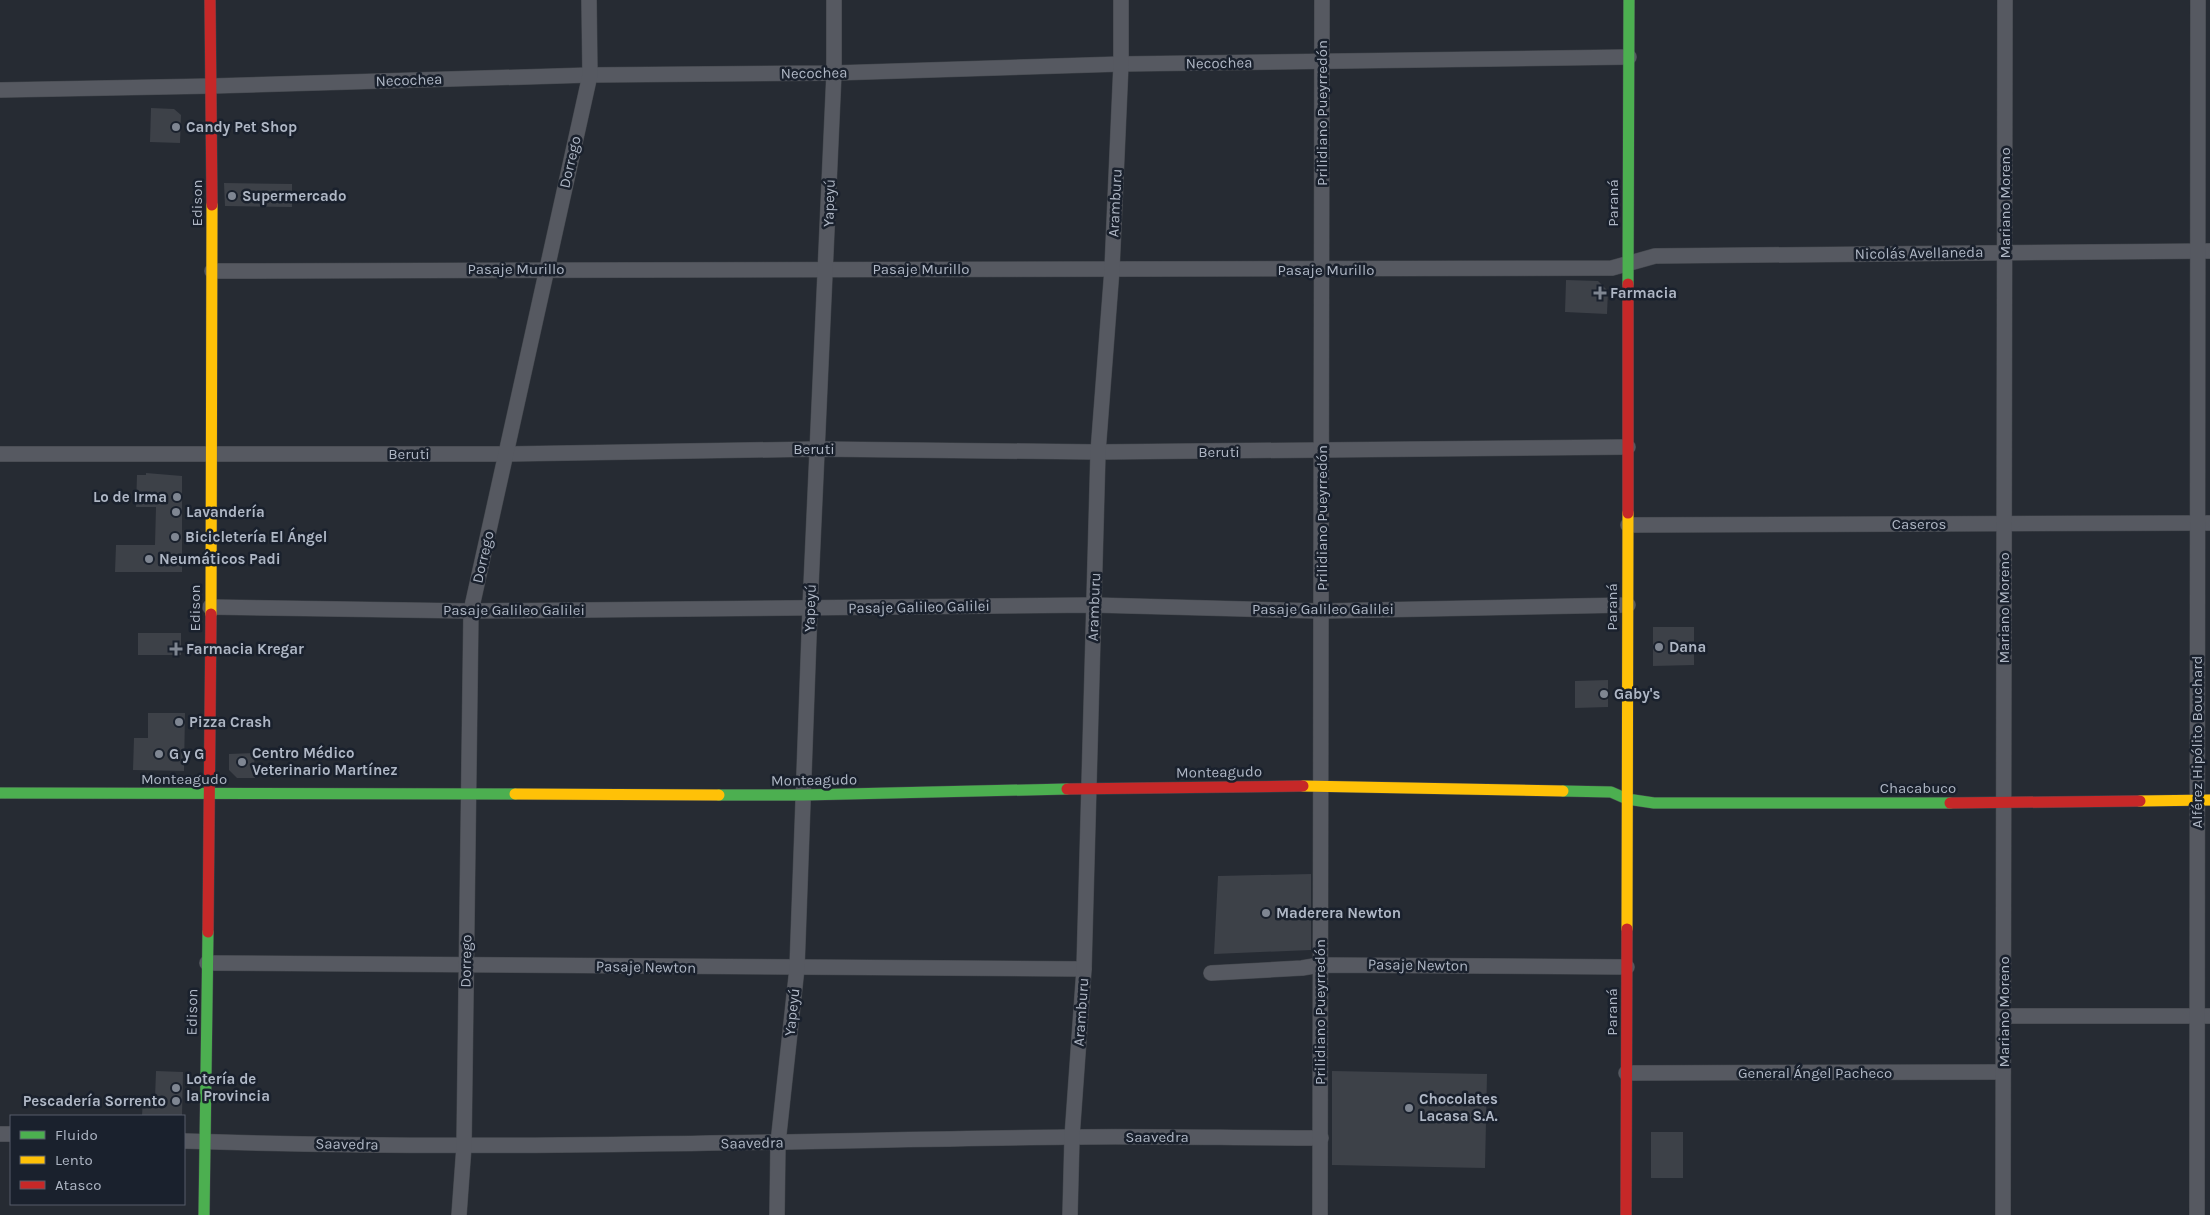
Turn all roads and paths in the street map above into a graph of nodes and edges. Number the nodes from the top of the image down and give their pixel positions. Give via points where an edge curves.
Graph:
1 (210, 0) edge
2 (589, 0) edge
3 (834, 0) edge
4 (1121, 0) edge
5 (1322, 0) edge
6 (1629, 0) edge
7 (2005, 0) edge
8 (2198, 0) edge
9 (1628, 58) junction
10 (1322, 61) junction
11 (1121, 64) junction
12 (834, 73) junction
13 (590, 75) junction
14 (212, 86) junction
15 (0, 90) edge
16 (2204, 251) edge
17 (2005, 252) junction
18 (1629, 264) junction
19 (546, 268) junction
20 (1112, 269) junction
21 (826, 270) junction
22 (212, 271) junction
23 (1322, 271) junction
24 (1628, 447) junction
25 (818, 448) junction
26 (1322, 451) junction
27 (1098, 452) junction
28 (0, 454) edge
29 (210, 454) junction
30 (507, 454) junction
31 (2204, 523) edge
32 (2004, 524) junction
33 (1628, 525) junction
34 (1094, 605) junction
35 (1628, 605) junction
36 (210, 607) junction
37 (810, 608) junction
38 (471, 611) junction
39 (1321, 611) junction
40 (1321, 786) junction
41 (1088, 788) junction
42 (0, 792) edge
43 (210, 794) junction
44 (804, 795) junction
45 (469, 796) junction
46 (1627, 799) junction
47 (2203, 800) edge
48 (2004, 803) junction
49 (207, 963) junction
50 (1320, 964) junction
51 (466, 965) junction
52 (797, 968) junction
53 (1626, 968) junction
54 (1084, 969) junction
55 (1211, 973) dead end
56 (2004, 1016) junction
57 (2203, 1016) edge
58 (2003, 1072) junction
59 (1626, 1073) junction
60 (1072, 1137) junction
61 (1321, 1138) junction
62 (185, 1140) edge
63 (204, 1141) junction
64 (778, 1143) junction
65 (464, 1146) junction
66 (204, 1215) edge
67 (459, 1215) edge
68 (777, 1215) edge
69 (1070, 1215) edge
70 (1320, 1215) edge
71 (1626, 1215) edge
72 (2003, 1215) edge
73 (2196, 1215) edge

1 - 14 street, Edison
2 - 13 street, Dorrego
3 - 12 street, Yapeyú
4 - 11 street, Aramburu
5 - 10 street, Prilidiano Pueyrredón
6 - 9 street, Paraná
7 - 17 street, Mariano Moreno
8 - 16 street, Alférez Hipólito Bouchard
9 - 10 street, Necochea
9 - 18 street, Paraná
10 - 11 street, Necochea
10 - 23 street, Prilidiano Pueyrredón
11 - 12 street, Necochea
11 - 20 street, Aramburu
12 - 13 street, Necochea
12 - 21 street, Yapeyú
13 - 14 street, Necochea
13 - 19 street, Dorrego
14 - 15 street, Necochea
14 - 22 street, Edison
16 - 17 street, Nicolás Avellaneda
16 - 31 street, Alférez Hipólito Bouchard
17 - 18 street, Nicolás Avellaneda via 1655,256
17 - 32 street, Mariano Moreno
18 - 23 street, Pasaje Murillo via 1612,268
18 - 24 street, Paraná
19 - 21 street, Pasaje Murillo
19 - 22 street, Pasaje Murillo
19 - 30 street, Dorrego
20 - 21 street, Pasaje Murillo
20 - 23 street, Pasaje Murillo
20 - 27 street, Aramburu
21 - 25 street, Yapeyú
22 - 29 street, Edison
23 - 26 street, Prilidiano Pueyrredón
24 - 26 street, Beruti
24 - 33 street, Paraná
25 - 27 street, Beruti
25 - 30 street, Beruti
25 - 37 street, Yapeyú
26 - 27 street, Beruti
26 - 39 street, Prilidiano Pueyrredón
27 - 34 street, Aramburu
28 - 29 street, Beruti
29 - 30 street, Beruti
29 - 36 street, Edison
30 - 38 street, Dorrego
31 - 32 street, Caseros
31 - 47 street, Alférez Hipólito Bouchard
32 - 33 street, Caseros
32 - 48 street, Mariano Moreno
33 - 35 street, Paraná
34 - 37 street, Pasaje Galileo Galilei
34 - 39 street, Pasaje Galileo Galilei
34 - 41 street, Aramburu
35 - 39 street, Pasaje Galileo Galilei
35 - 46 street, Paraná
36 - 38 street, Pasaje Galileo Galilei
36 - 43 street, Edison
37 - 38 street, Pasaje Galileo Galilei
37 - 44 street, Yapeyú
38 - 45 street, Dorrego
39 - 40 street, Prilidiano Pueyrredón
40 - 41 street, Monteagudo
40 - 46 street, Monteagudo via 1611,792
40 - 50 street, Prilidiano Pueyrredón
41 - 44 street, Monteagudo
41 - 54 street, Aramburu
42 - 43 street, Monteagudo
43 - 45 street, Monteagudo
43 - 49 street, Edison
44 - 45 street, Monteagudo
44 - 52 street, Yapeyú
45 - 51 street, Dorrego
46 - 48 street, Chacabuco via 1654,803
46 - 53 street, Paraná
47 - 48 street, Chacabuco
47 - 57 street, Alférez Hipólito Bouchard
48 - 56 street, Mariano Moreno
49 - 51 street, Pasaje Newton
49 - 63 street, Edison
50 - 53 street, Pasaje Newton
50 - 55 street, Pasaje Newton via 1302,968
50 - 61 street, Prilidiano Pueyrredón
51 - 52 street, Pasaje Newton
51 - 65 street, Dorrego
52 - 54 street, Pasaje Newton
52 - 64 street, Yapeyú
53 - 59 street, Paraná
54 - 60 street, Aramburu
56 - 57 street
56 - 58 street, Mariano Moreno
57 - 73 street, Alférez Hipólito Bouchard
58 - 59 street, General Ángel Pacheco
58 - 72 street, Mariano Moreno
59 - 71 street, Paraná
60 - 61 street, Saavedra
60 - 64 street, Saavedra
60 - 69 street, Aramburu
61 - 70 street, Prilidiano Pueyrredón
62 - 63 street, Saavedra
63 - 65 street, Saavedra
63 - 66 street, Edison
64 - 65 street, Saavedra
64 - 68 street, Yapeyú
65 - 67 street, Dorrego

